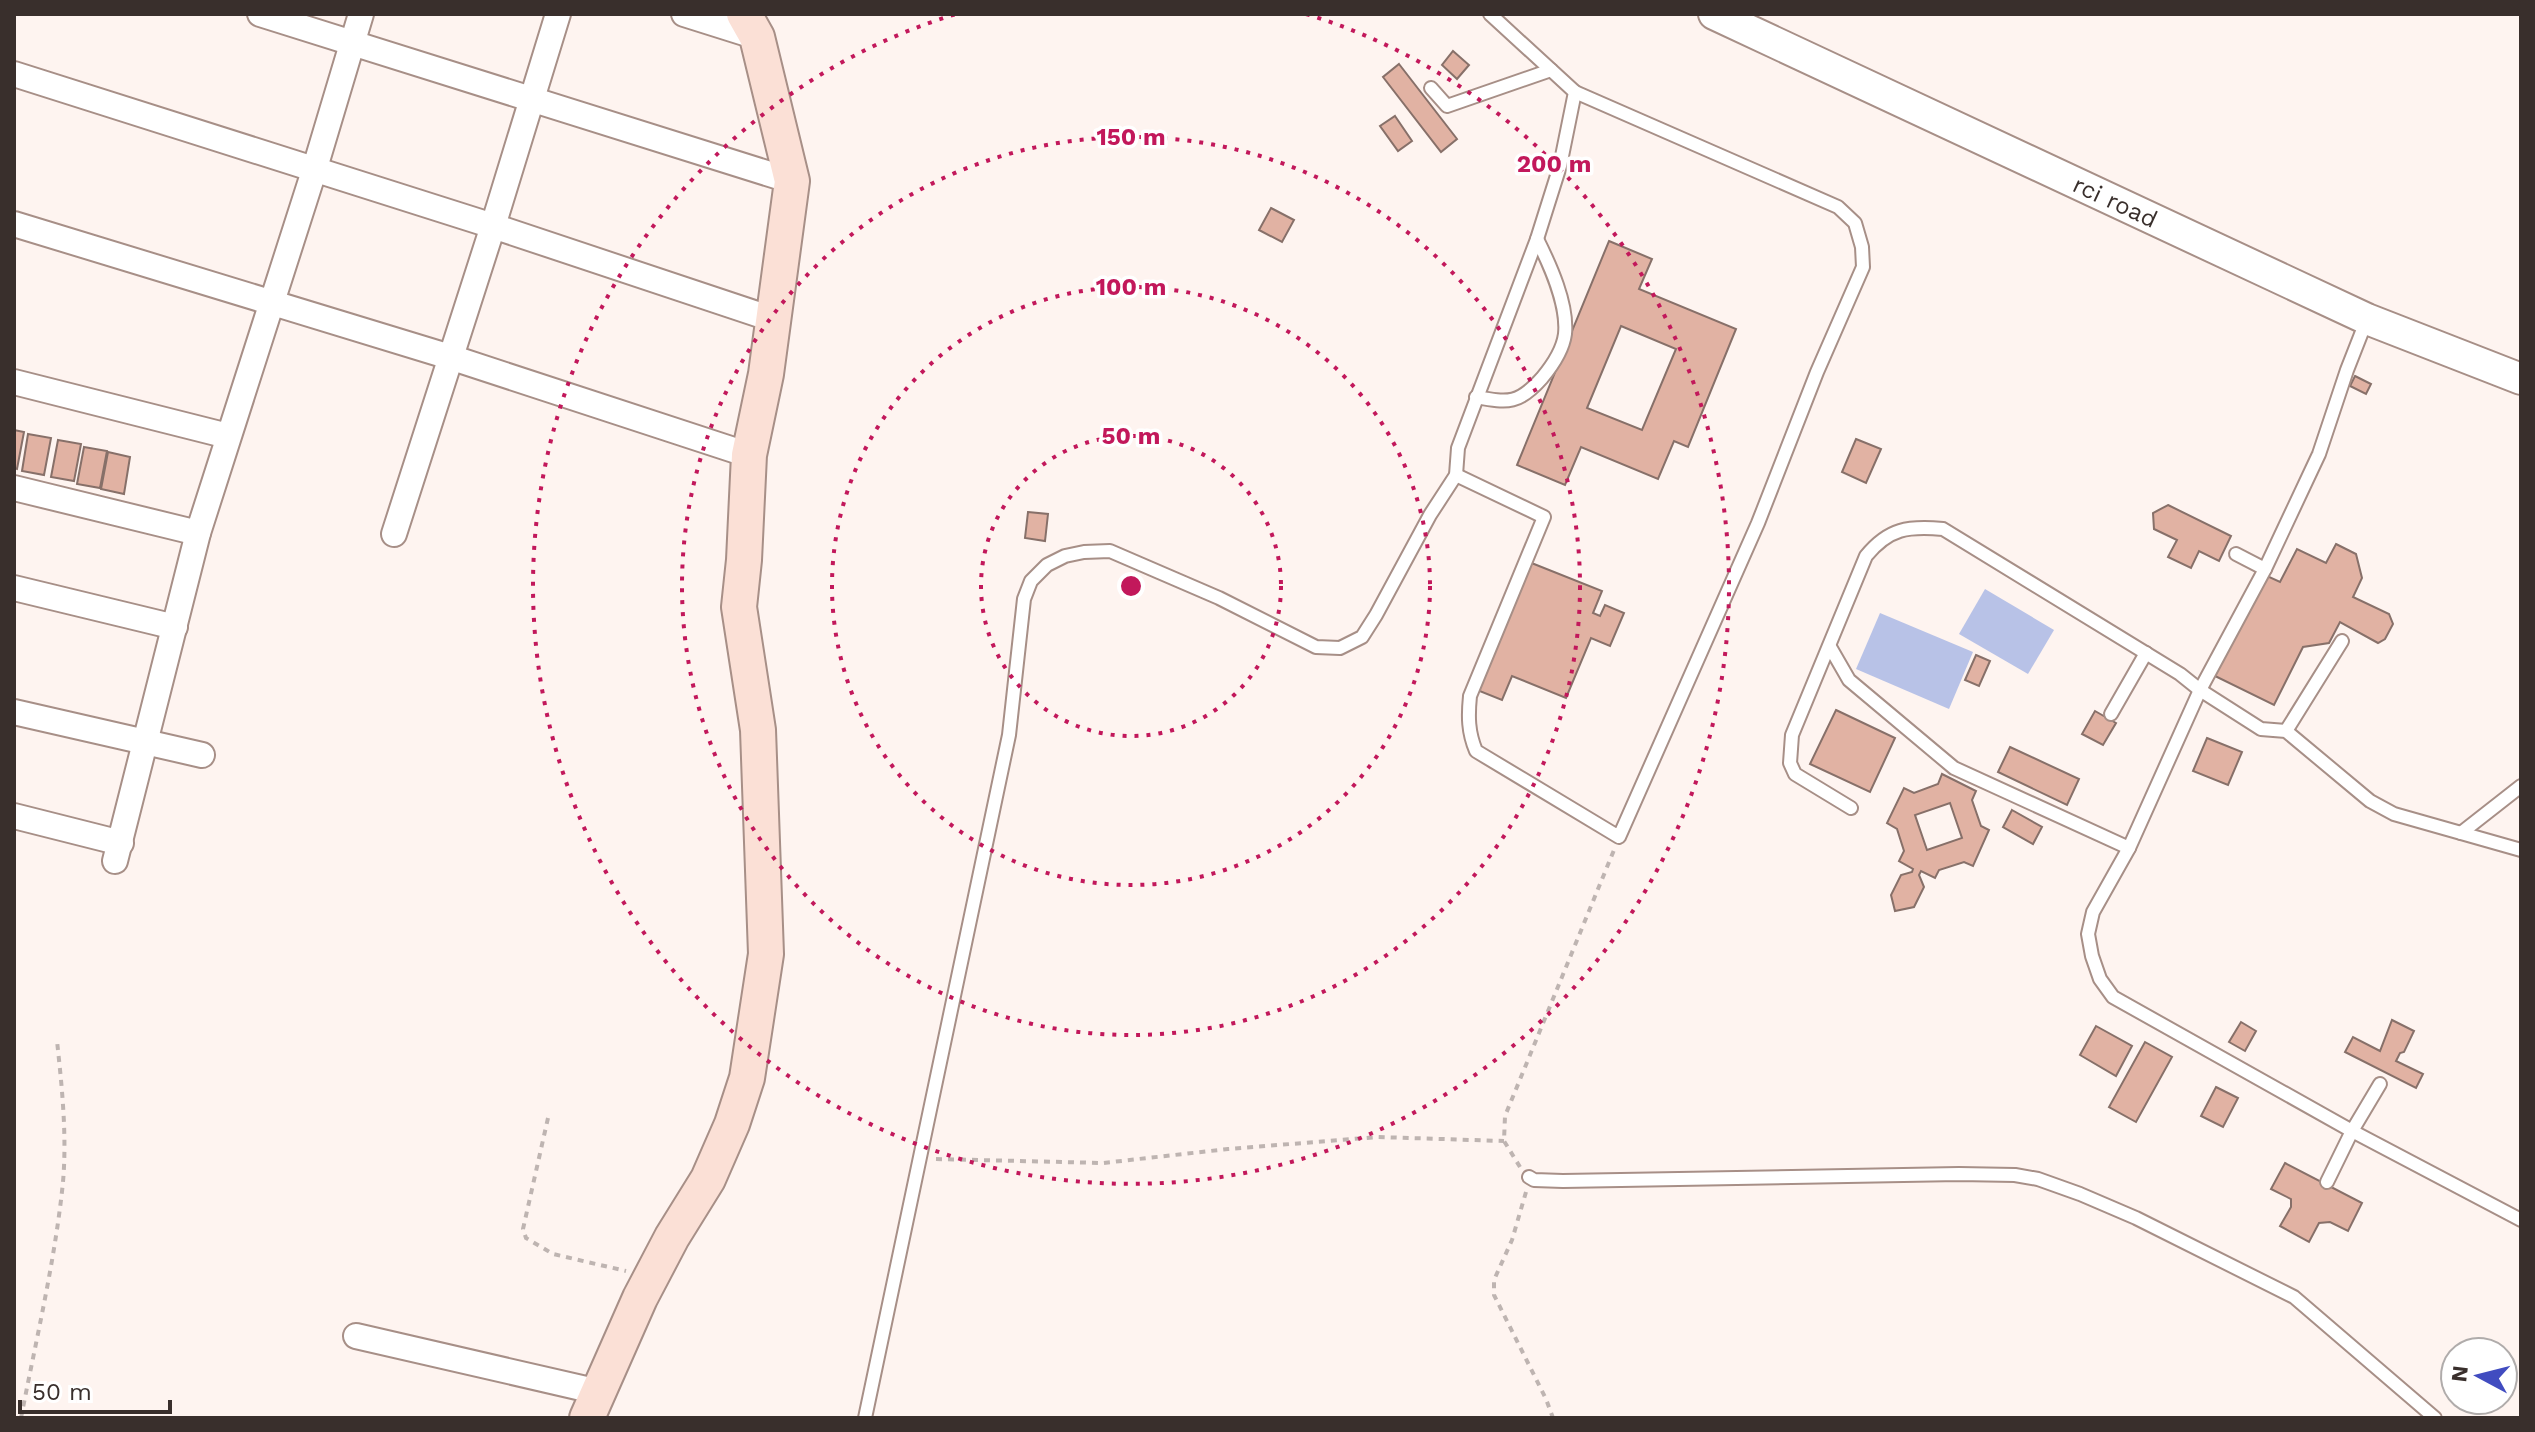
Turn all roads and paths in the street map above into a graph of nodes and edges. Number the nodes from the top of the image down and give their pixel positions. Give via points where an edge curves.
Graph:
1 (260, 14) edge
2 (361, 14) edge
3 (558, 14) edge
4 (684, 14) edge
5 (1490, 14) edge
6 (1714, 14) edge
7 (751, 25) edge
8 (351, 43) junction
9 (1551, 70) junction
10 (14, 74) edge
11 (1431, 88) dead end
12 (1575, 92) junction
13 (532, 99) junction
14 (314, 171) junction
15 (792, 181) junction
16 (14, 224) edge
17 (493, 226) junction
18 (1537, 239) junction
19 (270, 303) junction
20 (772, 319) junction
21 (2367, 319) junction
22 (450, 357) junction
23 (2521, 379) edge
24 (14, 382) edge
25 (1476, 397) junction
26 (228, 436) junction
27 (749, 455) junction
28 (1456, 475) junction
29 (14, 488) edge
30 (198, 533) junction
31 (394, 534) dead end
32 (2236, 554) dead end
33 (2265, 569) junction
34 (14, 588) edge
35 (175, 627) junction
36 (2342, 641) dead end
37 (1830, 647) junction
38 (2146, 653) junction
39 (2200, 690) junction
40 (14, 712) edge
41 (2111, 714) dead end
42 (2286, 731) junction
43 (145, 742) junction
44 (202, 755) dead end
45 (2521, 786) edge
46 (1851, 808) dead end
47 (14, 816) edge
48 (2461, 833) junction
49 (1619, 837) junction
50 (2129, 848) junction
51 (2521, 850) edge
52 (57, 1041) dead end
53 (2380, 1084) dead end
54 (548, 1118) dead end
55 (2352, 1131) junction
56 (1504, 1141) junction
57 (921, 1159) junction
58 (1529, 1177) junction
59 (2327, 1182) dead end
60 (2521, 1220) edge
61 (651, 1276) junction
62 (356, 1336) dead end
63 (593, 1405) edge
64 (21, 1418) edge
65 (865, 1418) edge
66 (1553, 1418) edge
67 (2435, 1418) edge

1 - 8 street
2 - 8 street
3 - 13 street
4 - 7 street
5 - 9 lane
6 - 21 street, rci road
7 - 15 main road
8 - 13 street
8 - 14 street
9 - 11 lane via 1447,106
9 - 12 lane
10 - 14 street
12 - 18 lane
12 - 49 lane via 1838,207 1855,223 1862,247 1863,267 1758,523
13 - 15 street
13 - 17 street
14 - 17 street
14 - 19 street
15 - 20 main road
16 - 19 street
17 - 20 street
17 - 22 street
18 - 25 lane
18 - 25 lane via 1554,275 1565,335 1553,366 1527,396 1500,402
19 - 22 street
19 - 26 street
20 - 27 main road
21 - 23 street, rci road
21 - 33 lane via 2319,454
22 - 27 street
22 - 31 street
24 - 26 street
25 - 28 lane via 1458,448
26 - 30 street
27 - 61 main road via 739,607 758,730 766,954 747,1078 732,1124 708,1179
28 - 49 lane via 1544,517 1470,696 1470,736 1476,751
28 - 57 lane via 1362,637 1340,648 1316,647 1110,551 1065,556 1031,581 1024,599 1009,735
29 - 30 street
30 - 35 street
32 - 33 lane
33 - 39 lane
34 - 35 street
35 - 43 street
36 - 42 lane
37 - 38 lane via 1866,556 1881,538 1921,527 1943,529
37 - 46 lane via 1792,735 1790,763 1795,774
37 - 50 lane via 1849,680 1954,768
38 - 39 lane
38 - 41 lane
39 - 42 lane via 2261,729
39 - 50 lane
40 - 43 street
42 - 48 lane via 2370,801 2394,814
43 - 44 street
43 - 47 street via 118,852
45 - 48 lane
48 - 51 lane
49 - 56 path via 1505,1116
50 - 55 lane via 2093,912 2088,934 2100,979 2113,997
52 - 64 path via 63,1181
53 - 55 lane
54 - 61 path via 523,1229 526,1238 579,1262
55 - 59 lane
55 - 60 lane
56 - 57 path via 1378,1137 1103,1163
56 - 58 path
57 - 65 lane
58 - 66 path via 1512,1240 1494,1280 1494,1295
58 - 67 lane via 1563,1181 1959,1174 2038,1179 2136,1218 2294,1297
61 - 63 main road
62 - 63 street

